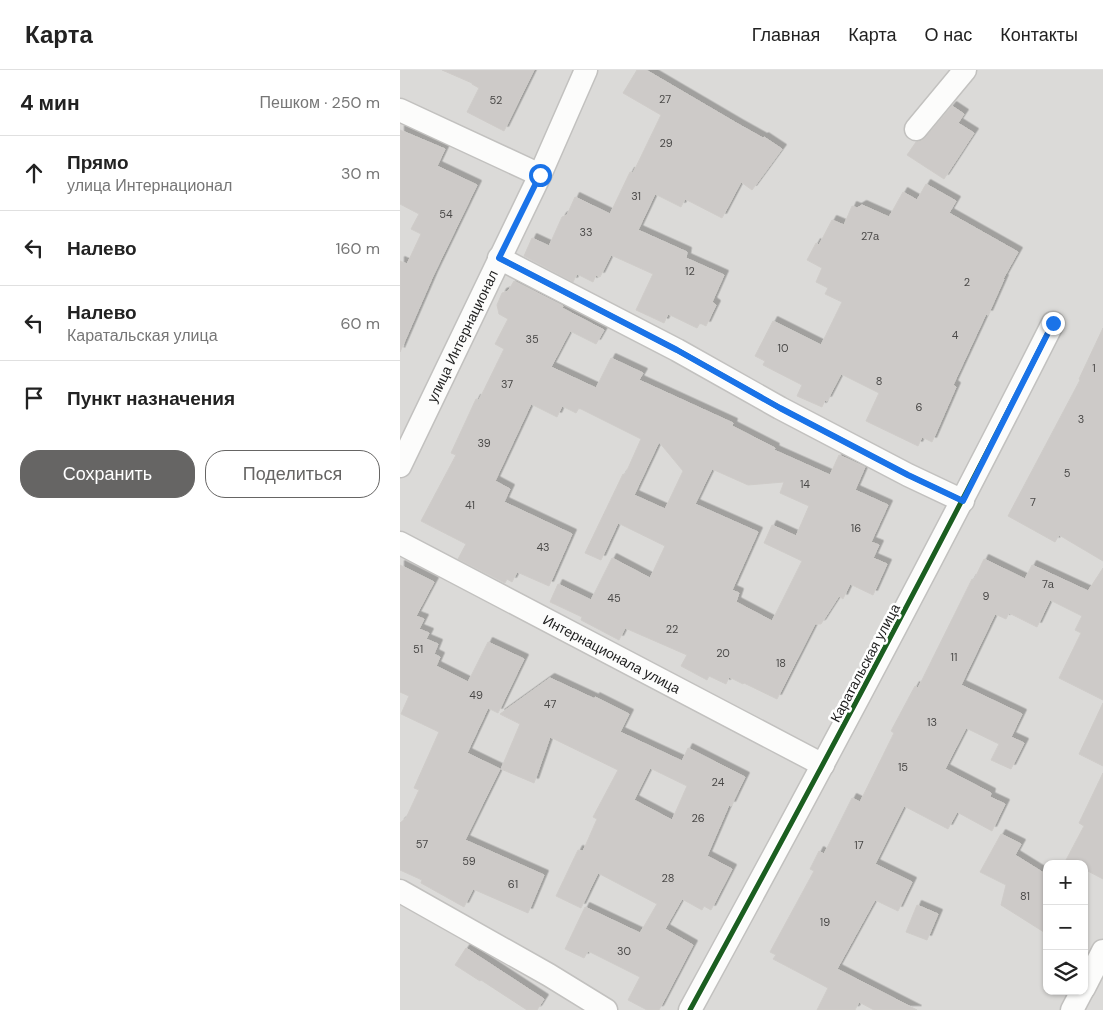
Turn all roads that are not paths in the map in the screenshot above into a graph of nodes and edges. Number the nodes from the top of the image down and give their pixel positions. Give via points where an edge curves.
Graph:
1 (586, 70) edge
2 (964, 70) edge
3 (400, 110) edge
4 (916, 129) dead end
5 (540, 175) junction
6 (499, 258) junction
7 (1053, 323) dead end
8 (400, 466) edge
9 (963, 501) junction
10 (400, 543) edge
11 (823, 766) junction
12 (400, 891) edge
13 (1103, 951) edge
14 (1088, 980) edge
15 (1080, 995) edge
16 (606, 1010) edge
17 (690, 1010) edge
18 (1072, 1010) edge

1 - 5 street, улица Интернационал
2 - 4 street
3 - 5 street
5 - 6 street, улица Интернационал
6 - 8 street, улица Интернационал
6 - 9 street via 677,350 780,408
7 - 9 street, Каратальская улица
9 - 11 street, Каратальская улица
10 - 11 street, Интернационала улица
11 - 17 street, Каратальская улица
12 - 16 street
13 - 14 street
15 - 18 street

